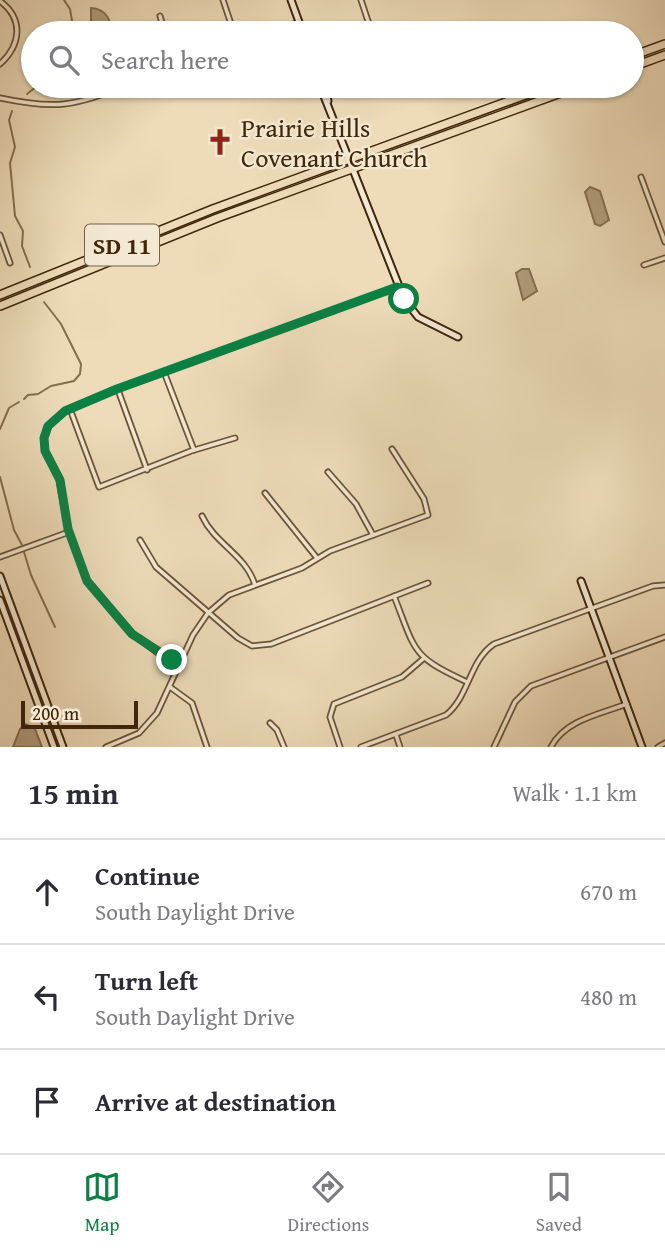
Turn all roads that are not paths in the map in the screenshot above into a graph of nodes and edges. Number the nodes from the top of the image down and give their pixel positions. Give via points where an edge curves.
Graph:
1 (223, 0) edge
2 (291, 0) edge
3 (362, 0) edge
4 (0, 1) edge
5 (160, 16) dead end
6 (161, 21) edge
7 (230, 21) edge
8 (299, 21) edge
9 (368, 21) edge
10 (665, 44) edge
11 (644, 52) edge
12 (665, 55) edge
13 (644, 63) edge
14 (0, 64) edge
15 (0, 98) edge
16 (86, 98) edge
17 (326, 98) edge
18 (327, 98) edge
19 (516, 98) edge
20 (547, 98) edge
21 (328, 101) junction
22 (349, 158) junction
23 (352, 169) junction
24 (641, 177) dead end
25 (0, 235) edge
26 (665, 242) edge
27 (665, 258) edge
28 (10, 263) dead end
29 (644, 265) dead end
30 (397, 287) junction
31 (0, 295) edge
32 (0, 306) edge
33 (458, 337) dead end
34 (164, 372) junction
35 (117, 389) junction
36 (70, 409) junction
37 (235, 438) dead end
38 (392, 449) dead end
39 (194, 450) junction
40 (147, 470) junction
41 (328, 472) dead end
42 (265, 493) dead end
43 (202, 516) dead end
44 (69, 531) junction
45 (373, 535) junction
46 (140, 540) dead end
47 (0, 557) edge
48 (317, 558) junction
49 (0, 576) edge
50 (582, 581) dead end
51 (428, 583) dead end
52 (256, 585) junction
53 (665, 585) edge
54 (394, 596) junction
55 (0, 600) edge
56 (592, 608) junction
57 (209, 612) junction
58 (665, 636) edge
59 (609, 656) junction
60 (423, 659) junction
61 (180, 663) junction
62 (467, 682) junction
63 (170, 687) junction
64 (626, 704) junction
65 (271, 723) dead end
66 (396, 734) junction
67 (665, 743) edge
68 (54, 747) edge
69 (63, 747) edge
70 (106, 747) edge
71 (207, 747) edge
72 (284, 747) edge
73 (340, 747) edge
74 (361, 747) edge
75 (400, 747) edge
76 (494, 747) edge
77 (551, 747) edge
78 (642, 747) edge
79 (657, 747) edge

1 - 7 street
2 - 8 street
3 - 9 street
4 - 14 street via 12,12 18,31 13,50
5 - 6 street
10 - 11 highway
12 - 13 highway
15 - 16 street via 39,107
17 - 21 street
18 - 21 street
19 - 22 highway, SD 11
20 - 23 highway, SD 11
21 - 22 street
22 - 23 street
22 - 31 highway, SD 11
23 - 30 street
23 - 32 highway, SD 11
24 - 26 street
25 - 28 street
27 - 29 street
30 - 33 street via 418,317
30 - 34 street
34 - 35 street
34 - 39 street
35 - 36 street
35 - 40 street
36 - 40 street via 99,487
36 - 44 street via 51,421 44,438 45,451 60,480
37 - 39 street
38 - 45 street via 424,499 428,515
39 - 40 street
41 - 45 street via 356,504
42 - 48 street
43 - 52 street via 212,535 250,569
44 - 47 street
44 - 61 street via 85,576 98,596 132,634
45 - 48 street
46 - 57 street via 156,568
48 - 52 street
49 - 69 street
50 - 56 street
51 - 54 street
52 - 57 street via 229,595
53 - 56 street
54 - 57 street via 260,646 238,638
54 - 60 street via 415,650
55 - 68 street
56 - 59 street
56 - 62 street via 494,644 480,657
57 - 61 street
58 - 59 street
59 - 64 street
59 - 76 street via 525,690
60 - 62 street
60 - 73 street via 402,677 334,704 331,721
61 - 63 street
62 - 66 street via 446,715
63 - 70 street via 149,724
63 - 71 street via 192,703
64 - 77 street via 570,726
64 - 78 street
65 - 72 street
66 - 74 street
66 - 75 street
67 - 79 street

